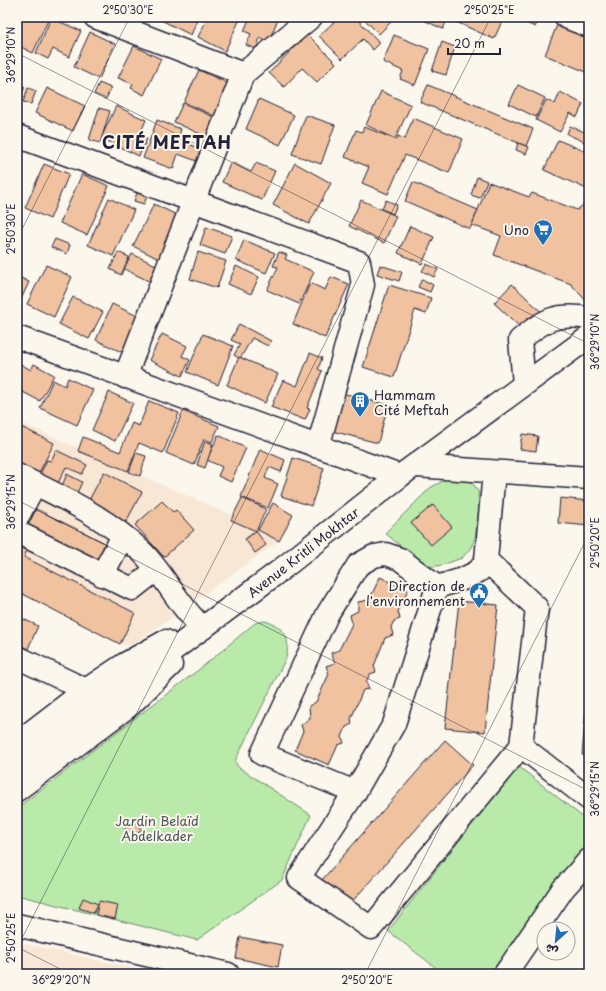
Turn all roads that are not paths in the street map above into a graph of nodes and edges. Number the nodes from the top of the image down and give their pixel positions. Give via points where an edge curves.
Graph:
1 (95, 17) edge
2 (311, 17) edge
3 (566, 17) edge
4 (589, 26) edge
5 (243, 74) junction
6 (17, 136) edge
7 (193, 201) junction
8 (589, 318) edge
9 (17, 337) edge
10 (589, 337) edge
11 (125, 377) junction
12 (524, 384) junction
13 (318, 447) junction
14 (408, 471) junction
15 (494, 472) junction
16 (589, 478) edge
17 (26, 480) edge
18 (17, 518) edge
19 (17, 532) edge
20 (123, 536) junction
21 (486, 560) junction
22 (156, 570) junction
23 (102, 575) junction
24 (437, 587) junction
25 (203, 628) junction
26 (17, 657) edge
27 (86, 690) junction
28 (17, 743) edge
29 (521, 746) junction
30 (17, 766) edge
31 (17, 790) edge
32 (355, 792) junction
33 (589, 799) edge
34 (589, 860) edge
35 (17, 925) edge
36 (228, 974) edge
37 (506, 974) edge

1 - 5 street
2 - 5 street
3 - 4 street
5 - 7 street
6 - 7 street
7 - 11 street
7 - 13 street via 359,262 363,285
8 - 12 street via 568,314 541,322 520,340
9 - 11 street
10 - 12 street, Avenue Kritli Mokhtar
11 - 13 street
12 - 14 street, Avenue Kritli Mokhtar
13 - 14 street
14 - 15 street
14 - 25 street, Avenue Kritli Mokhtar
15 - 16 street
15 - 21 street
17 - 18 street
17 - 20 street via 72,502
19 - 23 street
20 - 22 street via 144,554
20 - 23 street
21 - 24 street via 479,571
21 - 29 street via 537,608
22 - 23 street via 132,589
22 - 25 street via 184,609
24 - 32 street via 394,724
24 - 32 street via 400,559 386,554 374,556 358,565 328,613 262,754
25 - 27 street via 162,643
25 - 30 street, Avenue Kritli Mokhtar
25 - 31 street via 165,673 130,704
26 - 27 street
27 - 28 street
29 - 32 street via 371,928 299,878
29 - 33 street
34 - 37 street via 563,889
35 - 36 street

